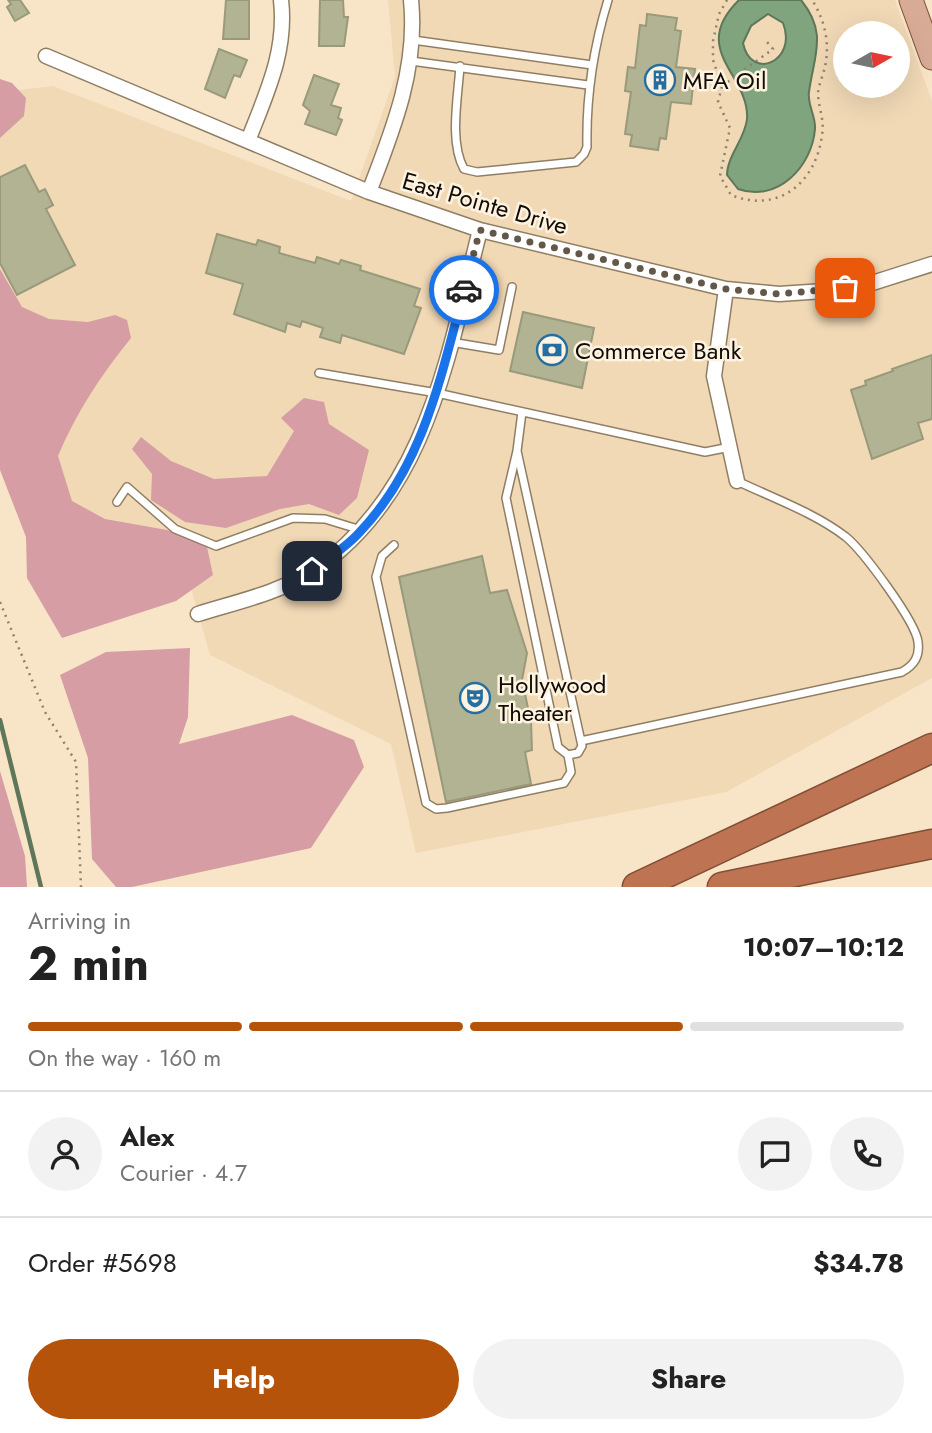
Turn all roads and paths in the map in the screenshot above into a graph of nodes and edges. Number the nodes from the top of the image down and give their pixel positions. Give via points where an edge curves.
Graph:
1 (281, 0) edge
2 (411, 0) edge
3 (608, 0) edge
4 (727, 0) edge
5 (812, 0) edge
6 (911, 0) edge
7 (413, 40) junction
8 (767, 41) dead end
9 (46, 56) dead end
10 (932, 58) edge
11 (411, 61) junction
12 (592, 65) junction
13 (460, 66) junction
14 (589, 85) junction
15 (722, 86) junction
16 (248, 141) junction
17 (369, 192) junction
18 (480, 230) junction
19 (932, 264) edge
20 (512, 287) dead end
21 (726, 289) junction
22 (451, 342) junction
23 (319, 373) dead end
24 (437, 393) junction
25 (522, 412) junction
26 (730, 447) junction
27 (517, 452) junction
28 (737, 481) joint
29 (117, 502) dead end
30 (362, 530) junction
31 (394, 545) dead end
32 (0, 601) edge
33 (198, 614) dead end
34 (581, 741) junction
35 (932, 748) edge
36 (568, 755) junction
37 (932, 844) edge
38 (81, 887) edge
39 (637, 887) edge
40 (722, 887) edge

1 - 16 street via 284,28 278,63
2 - 7 street
3 - 12 lane
4 - 15 path via 713,41 713,60
5 - 15 path via 827,39 818,93 823,133 810,168 782,199 743,200 725,190 720,169 730,128 718,102
6 - 10 main road
7 - 11 street
7 - 12 lane
8 - 15 path via 773,49
9 - 16 street, East Pointe Drive
11 - 13 lane
11 - 17 street via 398,117
12 - 14 lane
13 - 14 lane
13 - 14 lane via 459,160 464,169 477,172 576,162 587,147
16 - 17 street, East Pointe Drive
17 - 18 street, East Pointe Drive
18 - 21 street, East Pointe Drive
18 - 22 street
19 - 21 street, East Pointe Drive via 866,285 824,291 779,294
20 - 22 lane via 499,350
21 - 26 street via 714,376
22 - 24 street
23 - 24 lane
24 - 25 lane
24 - 30 street via 404,471
25 - 26 lane via 705,452
25 - 27 lane
26 - 28 street
27 - 34 lane
27 - 36 lane via 506,498 558,747
28 - 34 lane via 812,517 860,550 915,632 918,657 902,672
29 - 30 lane via 127,487 175,529 216,546 293,518 325,519
30 - 33 street via 312,571 278,589
31 - 36 lane via 382,556 376,577 426,803 436,809 447,808 564,783 571,772
32 - 38 path via 45,712 76,762
34 - 36 lane via 578,753
35 - 39 highway
37 - 40 highway

